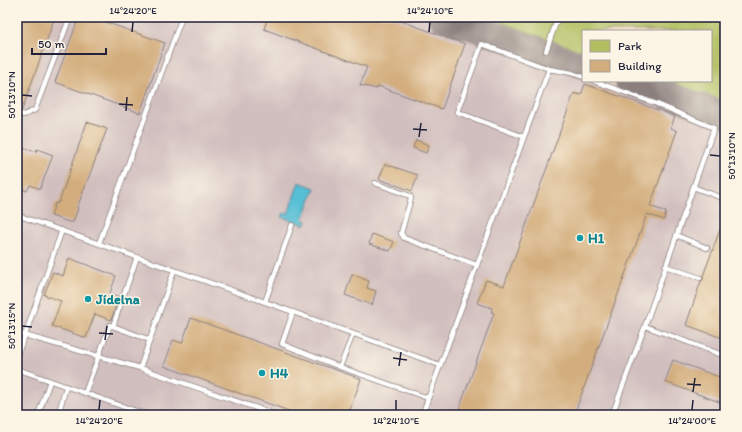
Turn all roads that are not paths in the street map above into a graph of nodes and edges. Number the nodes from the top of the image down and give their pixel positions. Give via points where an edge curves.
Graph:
1 (70, 17) edge
2 (182, 17) edge
3 (558, 17) edge
4 (546, 51) dead end
5 (549, 69) junction
6 (582, 77) edge
7 (597, 82) edge
8 (17, 113) edge
9 (524, 137) junction
10 (375, 183) dead end
11 (693, 187) junction
12 (725, 199) edge
13 (17, 215) edge
14 (292, 225) dead end
15 (62, 230) junction
16 (676, 235) junction
17 (99, 243) junction
18 (707, 248) dead end
19 (137, 257) junction
20 (477, 265) junction
21 (665, 266) junction
22 (174, 271) junction
23 (700, 278) dead end
24 (265, 302) junction
25 (293, 312) junction
26 (113, 326) junction
27 (645, 326) junction
28 (17, 333) edge
29 (353, 334) junction
30 (25, 335) junction
31 (150, 340) junction
32 (17, 355) edge
33 (98, 356) junction
34 (725, 356) edge
35 (440, 365) junction
36 (340, 367) junction
37 (140, 368) junction
38 (17, 369) edge
39 (50, 381) junction
40 (66, 387) junction
41 (85, 393) junction
42 (428, 398) junction
43 (38, 415) edge
44 (58, 415) edge
45 (147, 415) edge
46 (277, 415) edge
47 (422, 415) edge
48 (612, 415) edge

1 - 8 lane via 35,110 24,115
2 - 17 lane
3 - 4 lane
5 - 6 lane
5 - 9 lane
5 - 9 lane via 482,44 457,112
7 - 11 lane via 714,128
9 - 20 lane
10 - 20 lane via 410,196 401,234 404,238
11 - 12 lane
11 - 16 lane
13 - 15 lane
14 - 24 lane
15 - 17 lane
15 - 30 lane
16 - 18 lane
16 - 21 lane
17 - 19 lane
19 - 22 lane
19 - 26 lane
20 - 35 lane
21 - 23 lane
21 - 27 lane
22 - 24 lane
22 - 31 lane
24 - 25 lane
25 - 29 lane
25 - 36 lane via 282,344
26 - 31 lane
26 - 33 lane via 110,325
27 - 34 lane
27 - 48 lane
28 - 30 lane
29 - 35 lane
29 - 36 lane
30 - 32 lane
30 - 33 lane
31 - 37 lane
33 - 37 lane
33 - 41 lane
35 - 42 lane
36 - 42 lane
37 - 46 lane
38 - 39 lane
39 - 40 lane
39 - 43 lane
40 - 41 lane
40 - 44 lane
41 - 45 lane
42 - 47 lane

